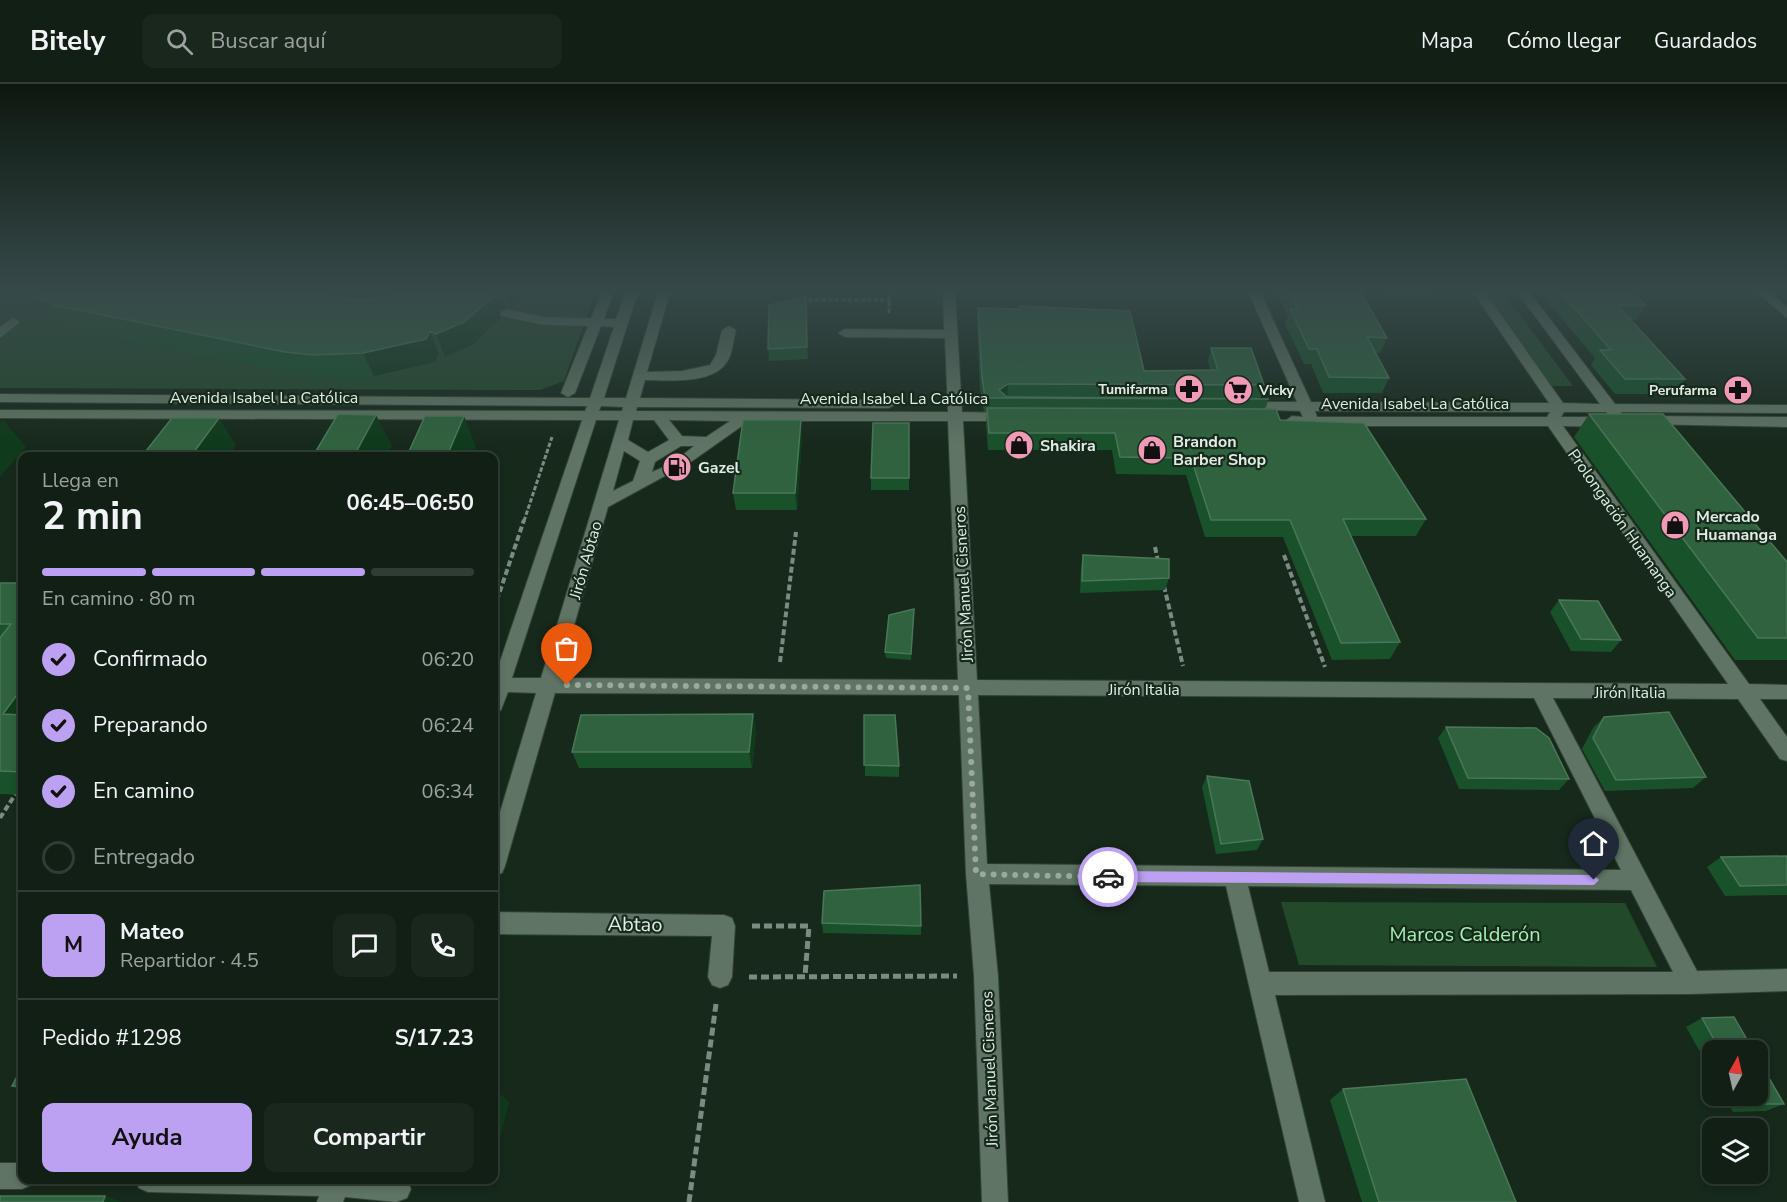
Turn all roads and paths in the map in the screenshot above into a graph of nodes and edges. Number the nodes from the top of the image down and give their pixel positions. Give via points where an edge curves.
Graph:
1 (589, 341) edge
2 (615, 341) edge
3 (649, 341) edge
4 (726, 341) edge
5 (951, 341) edge
6 (1277, 341) edge
7 (1509, 341) edge
8 (1560, 341) edge
9 (639, 376) junction
10 (0, 392) edge
11 (566, 397) junction
12 (0, 398) edge
13 (1016, 404) edge
14 (1225, 406) edge
15 (1306, 406) junction
16 (1610, 408) junction
17 (591, 409) junction
18 (630, 409) junction
19 (1787, 409) edge
20 (955, 410) junction
21 (0, 414) edge
22 (1555, 415) junction
23 (658, 416) junction
24 (746, 416) junction
25 (1029, 417) edge
26 (1241, 420) edge
27 (1312, 421) junction
28 (1620, 422) junction
29 (1787, 422) edge
30 (553, 436) dead end
31 (678, 441) junction
32 (620, 442) junction
33 (711, 442) junction
34 (648, 459) junction
35 (683, 461) tunnel mouth
36 (666, 471) tunnel mouth
37 (640, 484) junction
38 (601, 504) junction
39 (796, 532) dead end
40 (1155, 547) dead end
41 (1284, 555) dead end
42 (1160, 569) edge
43 (1163, 580) edge
44 (498, 597) edge
45 (500, 685) junction
46 (548, 685) junction
47 (777, 687) junction
48 (968, 688) junction
49 (1189, 690) junction
50 (1334, 691) junction
51 (498, 692) edge
52 (1540, 692) junction
53 (1742, 692) junction
54 (1787, 692) edge
55 (1787, 753) edge
56 (18, 790) edge
57 (0, 818) edge
58 (498, 853) edge
59 (976, 874) junction
60 (1235, 877) junction
61 (1638, 880) junction
62 (498, 923) edge
63 (724, 926) junction
64 (805, 976) junction
65 (986, 976) junction
66 (720, 977) junction
67 (1787, 980) edge
68 (1691, 983) junction
69 (1260, 984) junction
70 (0, 1176) edge
71 (18, 1176) edge
72 (251, 1184) edge
73 (334, 1188) edge
74 (397, 1190) edge
75 (689, 1202) edge
76 (995, 1202) edge
77 (1312, 1202) edge

1 - 11 street
2 - 17 street
3 - 9 street, Jirón Abtao
4 - 9 street via 720,363 711,370 678,376
5 - 20 street, Jirón Manuel Cisneros
6 - 15 street
7 - 22 street, Prolongación Huamanga
8 - 16 street
9 - 18 street, Jirón Abtao
10 - 11 street
11 - 12 street, Avenida Isabel La Católica
11 - 17 street, Avenida Isabel La Católica
13 - 20 street, Avenida Isabel La Católica
14 - 15 street, Avenida Isabel La Católica
15 - 22 street, Avenida Isabel La Católica
15 - 27 street
16 - 19 street, Avenida Isabel La Católica
16 - 22 street, Avenida Isabel La Católica
16 - 28 street
17 - 18 street, Avenida Isabel La Católica
17 - 21 street, Avenida Isabel La Católica
17 - 45 street
18 - 20 street, Avenida Isabel La Católica
18 - 23 street, Avenida Isabel La Católica
18 - 32 street, Jirón Abtao
20 - 24 street, Avenida Isabel La Católica
20 - 25 street, Avenida Isabel La Católica
20 - 48 street, Jirón Manuel Cisneros
22 - 27 street, Avenida Isabel La Católica
22 - 28 street, Avenida Isabel La Católica
22 - 53 street, Prolongación Huamanga
23 - 24 street, Avenida Isabel La Católica
23 - 31 street
24 - 33 street
26 - 27 street, Avenida Isabel La Católica
28 - 29 street, Avenida Isabel La Católica
30 - 44 path
31 - 33 street
31 - 34 street
32 - 34 street
32 - 38 street, Jirón Abtao
33 - 35 street
34 - 37 street
36 - 37 street
37 - 38 street
38 - 46 street, Jirón Abtao
39 - 47 path
40 - 42 path
41 - 50 path
43 - 49 path
45 - 46 street, Jirón Italia
45 - 51 street
46 - 47 street, Jirón Italia
46 - 58 street, Jirón Abtao
47 - 48 street, Jirón Italia
48 - 49 street, Jirón Italia
48 - 59 street, Jirón Manuel Cisneros
49 - 50 street, Jirón Italia
50 - 52 street, Jirón Italia
52 - 53 street, Jirón Italia
52 - 61 street
53 - 54 street, Jirón Italia
53 - 55 street, Prolongación Huamanga
56 - 57 path
59 - 60 street
59 - 65 street, Jirón Manuel Cisneros
60 - 61 street
60 - 69 street
61 - 68 street
62 - 63 street, Abtao
63 - 64 path via 809,926
63 - 66 street
64 - 65 path
64 - 66 path
65 - 76 street, Jirón Manuel Cisneros
66 - 75 path
67 - 68 street
68 - 69 street
69 - 77 street
70 - 71 street
72 - 73 street
73 - 74 street

